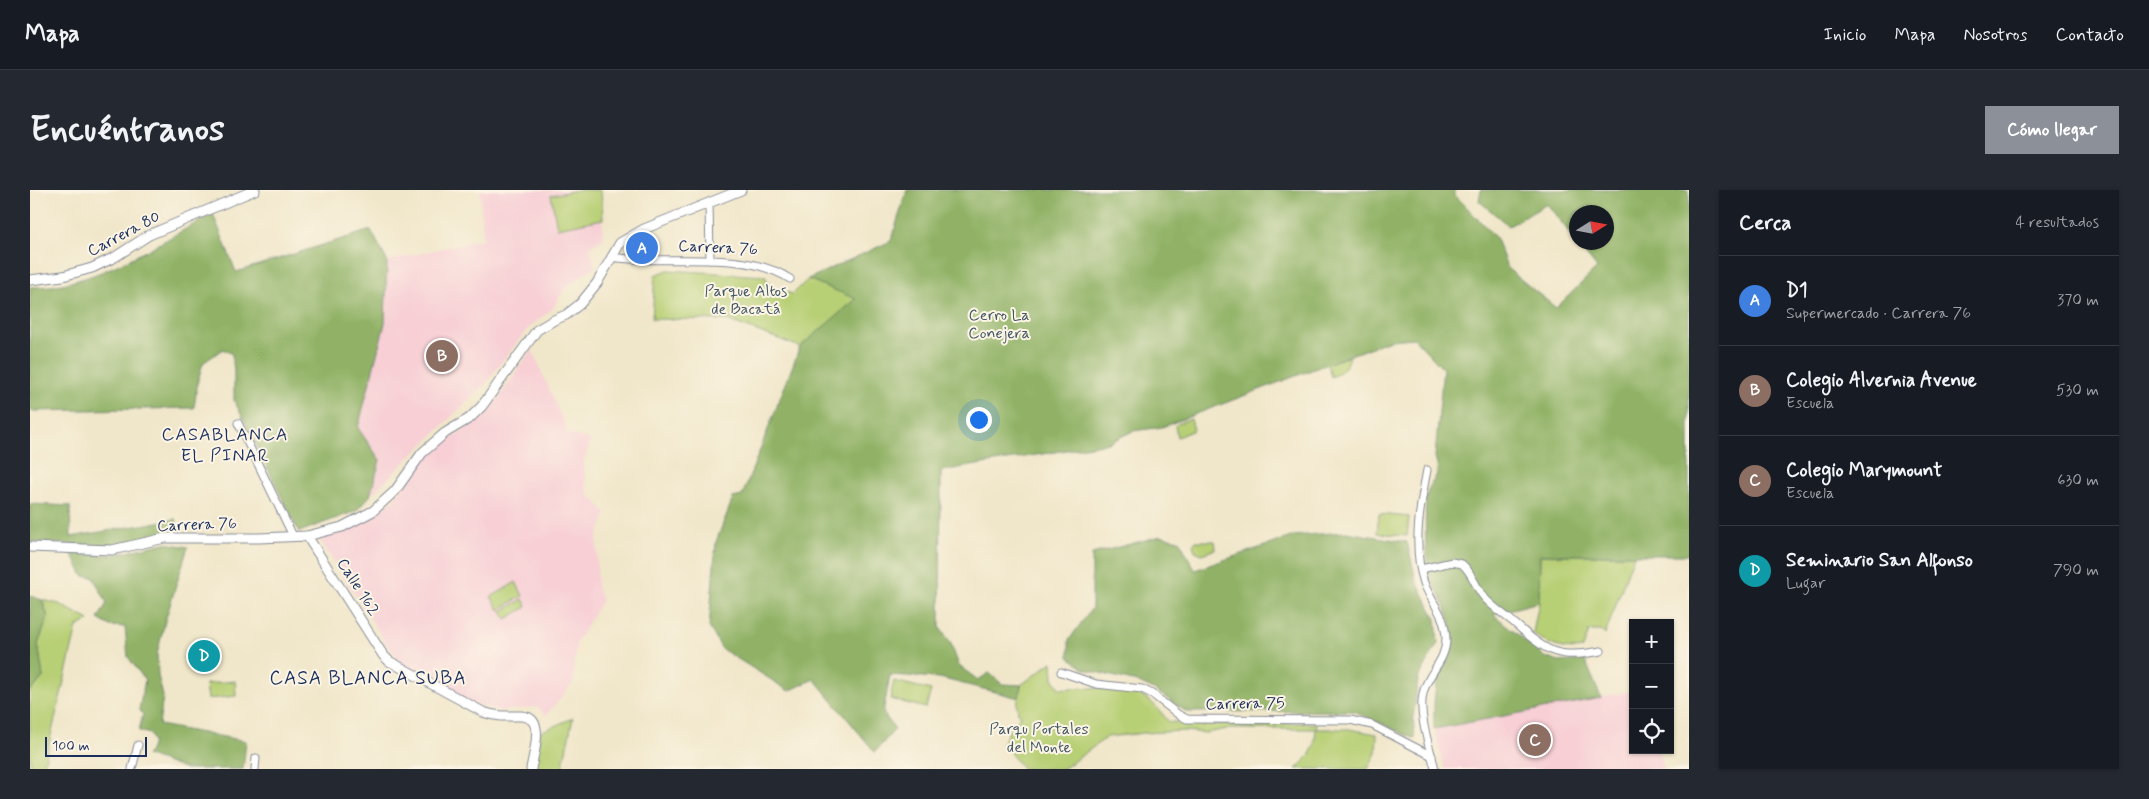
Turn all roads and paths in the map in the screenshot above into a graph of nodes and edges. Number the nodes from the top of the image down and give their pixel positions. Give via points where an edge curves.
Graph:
1 (255, 190) edge
2 (741, 190) edge
3 (709, 202) junction
4 (611, 258) junction
5 (710, 260) junction
6 (790, 279) dead end
7 (30, 280) edge
8 (238, 423) dead end
9 (1427, 470) dead end
10 (292, 536) junction
11 (307, 536) junction
12 (30, 547) edge
13 (1421, 569) junction
14 (1601, 651) dead end
15 (1061, 672) dead end
16 (138, 745) dead end
17 (1432, 756) junction
18 (256, 758) dead end
19 (132, 769) edge
20 (255, 769) edge
21 (531, 769) edge
22 (1434, 769) edge

1 - 7 street, Carrera 80 via 149,235 92,268
2 - 3 street, Carrera 76
3 - 4 street, Carrera 76 via 632,235 617,246
3 - 5 street
4 - 5 street, Carrera 76
4 - 11 street, Carrera 76 via 580,304 537,330 482,406 422,453 395,491 373,511 342,527
5 - 6 street, Carrera 76 via 763,266
8 - 10 street
9 - 13 street via 1418,542
10 - 11 street, Carrera 76
10 - 12 street, Carrera 76 via 165,538 100,550
11 - 21 street, Calle 162 via 383,655 396,666 483,712 531,719 536,727
13 - 14 street via 1452,562 1462,564 1487,600 1539,644 1565,654
13 - 17 street via 1427,590 1443,617 1446,637 1442,659 1423,694 1423,714
15 - 17 street, Carrera 75 via 1096,684 1142,689 1187,719 1362,721
16 - 19 street
17 - 22 street
18 - 20 street

